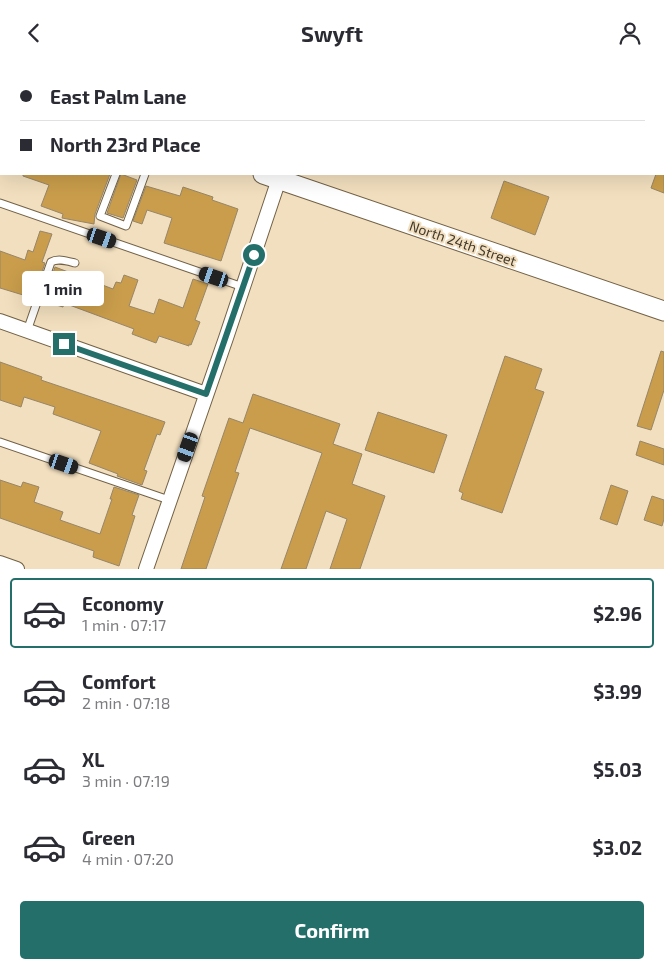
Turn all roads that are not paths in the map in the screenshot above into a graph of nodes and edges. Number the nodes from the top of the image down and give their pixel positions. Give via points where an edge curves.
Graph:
1 (116, 175) edge
2 (145, 175) edge
3 (271, 176) edge
4 (0, 203) edge
5 (75, 263) dead end
6 (243, 287) junction
7 (664, 311) edge
8 (0, 321) edge
9 (27, 331) junction
10 (206, 394) junction
11 (0, 442) edge
12 (170, 500) junction
13 (0, 563) edge
14 (17, 569) edge
15 (146, 569) edge

1 - 2 lane via 100,216 126,226
3 - 6 street
3 - 7 main road, North 24th Street
4 - 6 lane
5 - 9 lane via 51,262
6 - 10 street
8 - 9 street
9 - 10 street
10 - 12 street
11 - 12 lane
12 - 15 street
13 - 14 street

